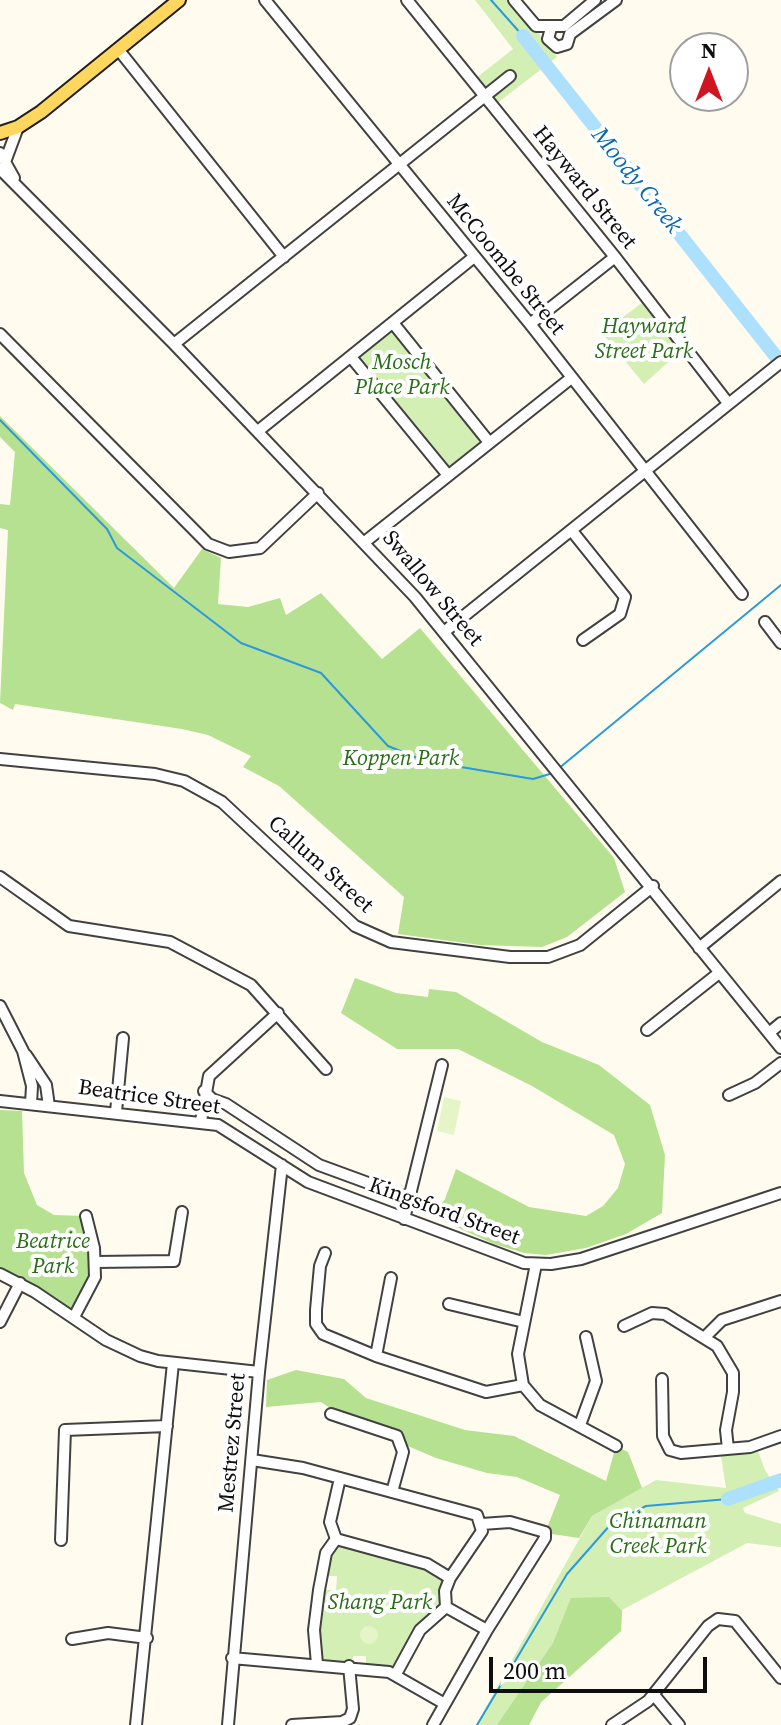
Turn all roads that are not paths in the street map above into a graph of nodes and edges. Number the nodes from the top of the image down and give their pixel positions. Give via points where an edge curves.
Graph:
1 (179, 0) edge
2 (265, 0) edge
3 (407, 0) edge
4 (514, 0) edge
5 (595, 0) edge
6 (616, 0) edge
7 (551, 28) junction
8 (567, 30) junction
9 (118, 49) junction
10 (510, 76) dead end
11 (482, 96) junction
12 (24, 123) junction
13 (0, 127) edge
14 (0, 133) edge
15 (1, 164) edge
16 (397, 164) junction
17 (284, 257) junction
18 (474, 257) junction
19 (615, 257) junction
20 (393, 323) junction
21 (530, 324) junction
22 (0, 334) edge
23 (174, 344) junction
24 (351, 357) junction
25 (778, 364) edge
26 (570, 379) junction
27 (728, 403) junction
28 (258, 431) junction
29 (488, 441) junction
30 (644, 472) junction
31 (447, 474) junction
32 (318, 493) junction
33 (572, 531) junction
34 (366, 541) junction
35 (742, 594) dead end
36 (765, 622) dead end
37 (444, 632) junction
38 (583, 640) dead end
39 (781, 643) edge
40 (0, 759) edge
41 (0, 877) edge
42 (781, 881) edge
43 (653, 886) junction
44 (699, 948) junction
45 (719, 973) junction
46 (0, 1006) edge
47 (278, 1013) junction
48 (781, 1023) edge
49 (647, 1030) dead end
50 (769, 1033) junction
51 (123, 1038) dead end
52 (781, 1048) edge
53 (23, 1051) junction
54 (781, 1063) edge
55 (442, 1065) dead end
56 (326, 1069) dead end
57 (204, 1091) junction
58 (729, 1095) dead end
59 (0, 1101) edge
60 (31, 1104) junction
61 (49, 1106) junction
62 (116, 1112) junction
63 (201, 1121) junction
64 (282, 1165) junction
65 (781, 1193) edge
66 (409, 1198) junction
67 (182, 1212) dead end
68 (86, 1216) dead end
69 (404, 1219) junction
70 (325, 1253) dead end
71 (96, 1262) junction
72 (536, 1264) junction
73 (0, 1274) edge
74 (391, 1278) dead end
75 (20, 1283) junction
76 (781, 1301) edge
77 (449, 1304) dead end
78 (74, 1317) junction
79 (0, 1322) edge
80 (524, 1322) junction
81 (624, 1326) dead end
82 (586, 1337) dead end
83 (705, 1337) junction
84 (376, 1356) junction
85 (173, 1363) junction
86 (259, 1372) junction
87 (662, 1379) dead end
88 (523, 1385) junction
89 (331, 1414) dead end
90 (580, 1425) junction
91 (167, 1426) junction
92 (781, 1436) edge
93 (616, 1446) dead end
94 (728, 1449) junction
95 (252, 1460) junction
96 (340, 1478) junction
97 (392, 1492) junction
98 (482, 1524) junction
99 (336, 1539) junction
100 (61, 1540) dead end
101 (450, 1578) junction
102 (446, 1607) junction
103 (487, 1630) junction
104 (147, 1638) junction
105 (72, 1639) dead end
106 (232, 1658) junction
107 (317, 1664) junction
108 (349, 1666) junction
109 (396, 1674) junction
110 (781, 1678) edge
111 (654, 1695) junction
112 (445, 1704) junction
113 (136, 1725) edge
114 (228, 1725) edge
115 (292, 1725) edge
116 (433, 1725) edge
117 (612, 1725) edge
118 (679, 1725) edge

1 - 9 main road
2 - 16 street, McCoombe Street
3 - 11 street, Hayward Street
4 - 7 street via 532,23
5 - 8 street
6 - 8 street
7 - 8 street
7 - 8 street via 548,39 557,47 567,44
9 - 12 main road
9 - 17 street
10 - 11 street
11 - 16 street
11 - 19 street, Hayward Street
12 - 13 main road
12 - 14 main road
12 - 15 street
15 - 23 street, Swallow Street
16 - 17 street
16 - 18 street, McCoombe Street
17 - 23 street
18 - 20 street
18 - 21 street, McCoombe Street
19 - 21 street
19 - 27 street, Hayward Street
20 - 24 street
20 - 29 street
21 - 26 street, McCoombe Street
22 - 32 street via 208,544 229,552 260,548
23 - 28 street, Swallow Street
24 - 28 street
24 - 31 street
25 - 27 street
26 - 29 street
26 - 30 street, McCoombe Street
27 - 30 street
28 - 32 street, Swallow Street
29 - 31 street
30 - 33 street
30 - 35 street, McCoombe Street
31 - 34 street
32 - 34 street, Swallow Street
33 - 37 street
33 - 38 street via 625,597 620,614
34 - 37 street, Swallow Street
36 - 39 street
37 - 43 street, Swallow Street
40 - 43 street, Callum Street via 184,781 222,802 355,926 391,942 548,957 580,945
41 - 47 street via 69,926 179,946 251,985
42 - 44 street
43 - 44 street, Swallow Street
44 - 45 street, Swallow Street
45 - 49 street
45 - 50 street, Swallow Street
46 - 53 street
47 - 56 street
47 - 57 street via 215,1070
48 - 50 street
50 - 52 street, Swallow Street
51 - 62 street
53 - 60 street
53 - 61 street via 46,1085
54 - 58 street
55 - 66 street
57 - 63 street
57 - 66 street, Kingsford Street via 319,1165
59 - 60 street, Beatrice Street
60 - 61 street, Beatrice Street
61 - 62 street, Beatrice Street
62 - 63 street, Beatrice Street
63 - 64 street, Beatrice Street via 233,1132
64 - 69 street, Kingsford Street via 308,1182
64 - 86 street, Mestrez Street
65 - 72 street, Kingsford Street via 581,1259
66 - 69 street
67 - 71 street via 174,1261
68 - 71 street
69 - 72 street, Kingsford Street
70 - 84 street via 316,1324 327,1336
71 - 78 street via 92,1287
72 - 80 street via 537,1285
73 - 75 street
74 - 84 street
75 - 78 street
75 - 79 street
76 - 83 street via 722,1320
77 - 80 street
78 - 85 street via 123,1349
80 - 88 street via 518,1360
81 - 83 street via 652,1313 665,1314
82 - 90 street via 596,1381
83 - 94 street via 725,1355 733,1373
84 - 88 street via 486,1392
85 - 86 street
85 - 91 street
86 - 95 street, Mestrez Street
87 - 94 street via 666,1446 681,1453
88 - 90 street via 540,1405
89 - 97 street via 397,1436 403,1452
90 - 93 street
91 - 100 street via 65,1430
91 - 104 street
92 - 94 street
95 - 96 street
95 - 106 street, Mestrez Street
96 - 97 street
96 - 99 street via 331,1514
97 - 98 street via 471,1512
98 - 101 street via 480,1536
98 - 103 street via 510,1522 546,1535
99 - 101 street via 427,1564
99 - 107 street via 326,1553 319,1590
101 - 102 street
102 - 103 street
102 - 109 street via 420,1630
103 - 112 street
104 - 105 street via 108,1633
104 - 113 street
106 - 107 street
106 - 114 street, Mestrez Street
107 - 108 street
108 - 109 street
108 - 115 street via 350,1718
109 - 112 street
110 - 111 street via 739,1624 724,1618 708,1626
111 - 117 street
111 - 118 street
112 - 116 street

